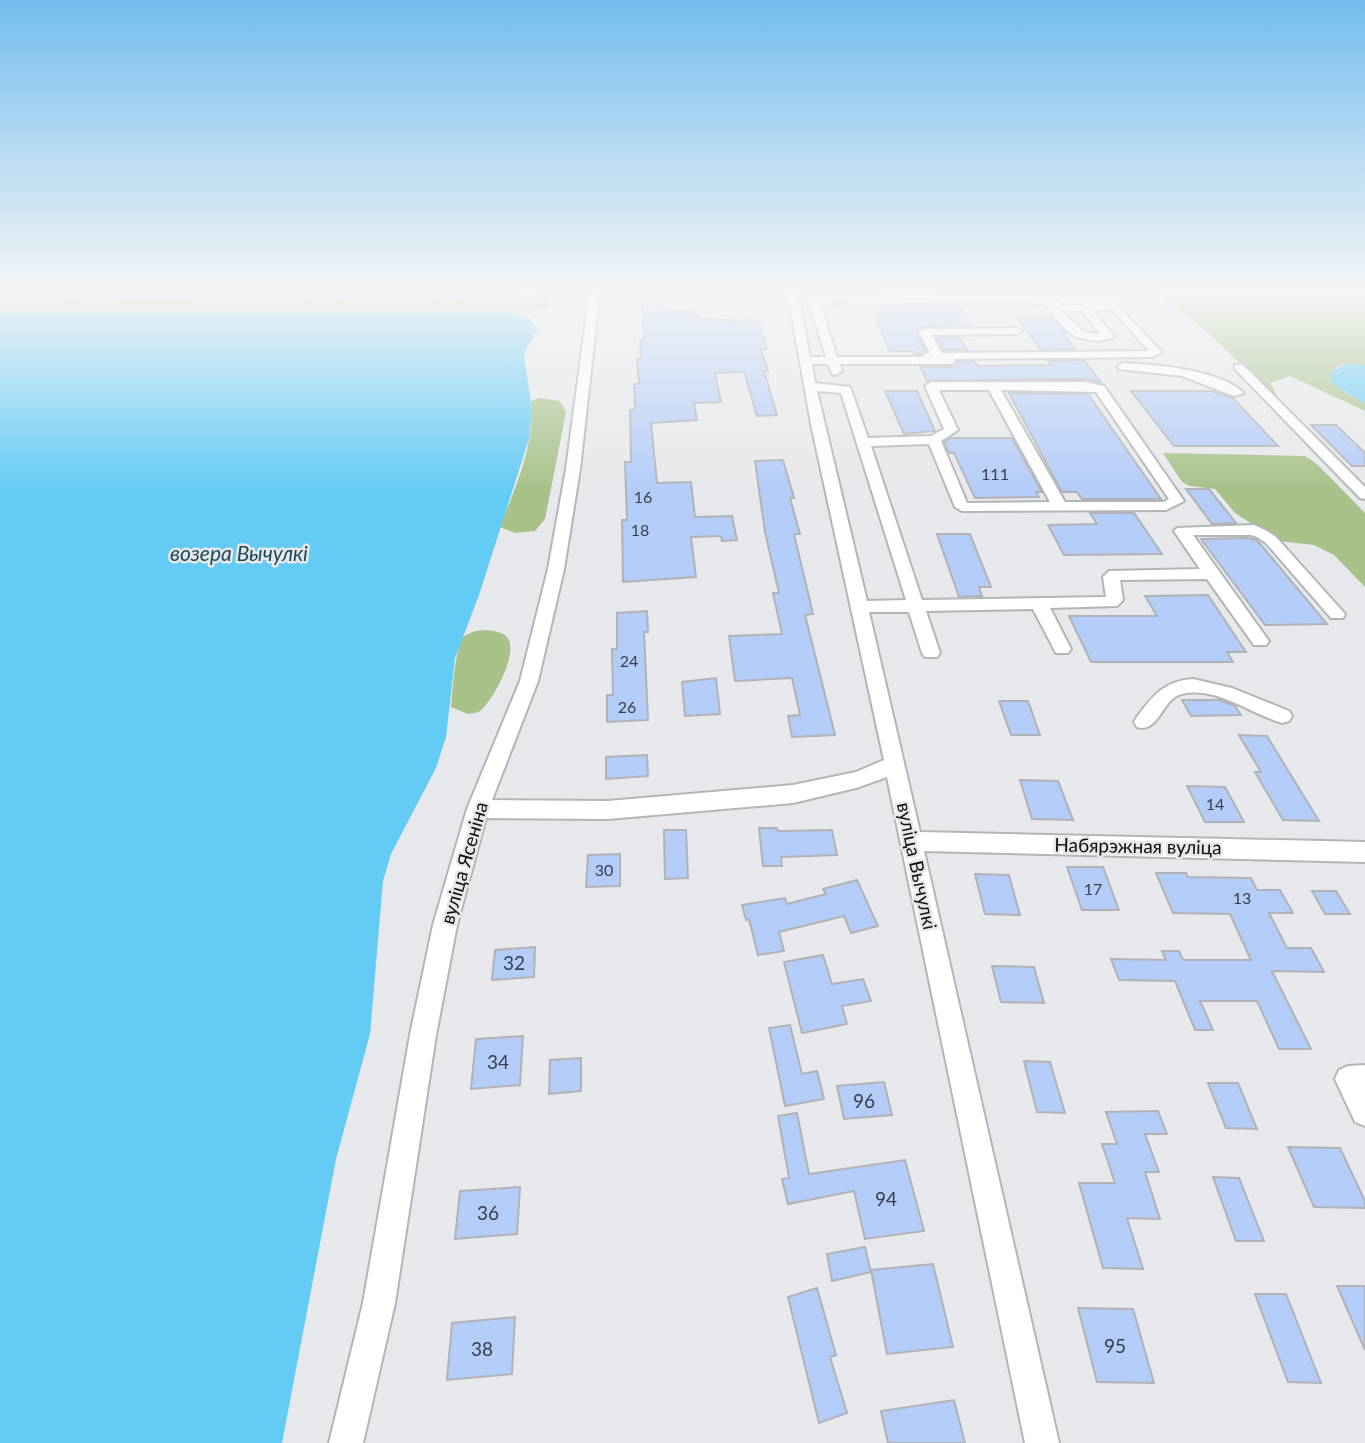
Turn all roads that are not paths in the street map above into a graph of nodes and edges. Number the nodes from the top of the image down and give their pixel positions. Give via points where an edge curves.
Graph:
1 (587, 356) edge
2 (803, 356) edge
3 (831, 356) edge
4 (934, 356) edge
5 (804, 360) junction
6 (834, 366) junction
7 (1239, 367) dead end
8 (809, 386) junction
9 (993, 386) junction
10 (1238, 393) dead end
11 (934, 440) junction
12 (862, 442) junction
13 (1365, 495) edge
14 (1060, 506) junction
15 (1212, 574) junction
16 (1039, 603) junction
17 (916, 605) junction
18 (860, 607) junction
19 (1337, 614) dead end
20 (1260, 641) dead end
21 (1062, 649) dead end
22 (931, 653) dead end
23 (1282, 716) dead end
24 (1144, 722) dead end
25 (895, 762) junction
26 (478, 809) junction
27 (911, 841) junction
28 (1365, 852) edge
29 (1365, 1078) edge
30 (1365, 1112) edge
31 (345, 1443) edge
32 (1042, 1443) edge

1 - 26 street, вуліца Ясеніна via 556,569 529,681
2 - 5 street, вуліца Вычулкі
3 - 6 street
4 - 6 street
5 - 6 street
5 - 8 street, вуліца Вычулкі
6 - 10 street via 848,362 1030,360 1158,368 1220,383
7 - 13 street
8 - 12 street via 846,390
8 - 18 street, вуліца Вычулкі
9 - 11 street via 930,386 951,430
9 - 14 street
9 - 14 street via 1100,389 1177,501 1166,506
11 - 12 street
11 - 14 street via 962,507
12 - 17 street
15 - 16 street via 1115,575 1111,577 1115,600 1111,602
15 - 19 street via 1182,531 1254,530 1271,540
15 - 20 street
16 - 17 street
16 - 21 street
17 - 18 street
17 - 22 street
18 - 25 street, вуліца Вычулкі
23 - 24 street via 1235,695 1188,688 1168,692
25 - 26 street via 876,774 793,794 608,810
25 - 27 street, вуліца Вычулкі
26 - 31 street, вуліца Ясеніна via 445,925 379,1303
27 - 28 street, Набярэжная вуліца
27 - 32 street, вуліца Вычулкі
29 - 30 street via 1349,1079

